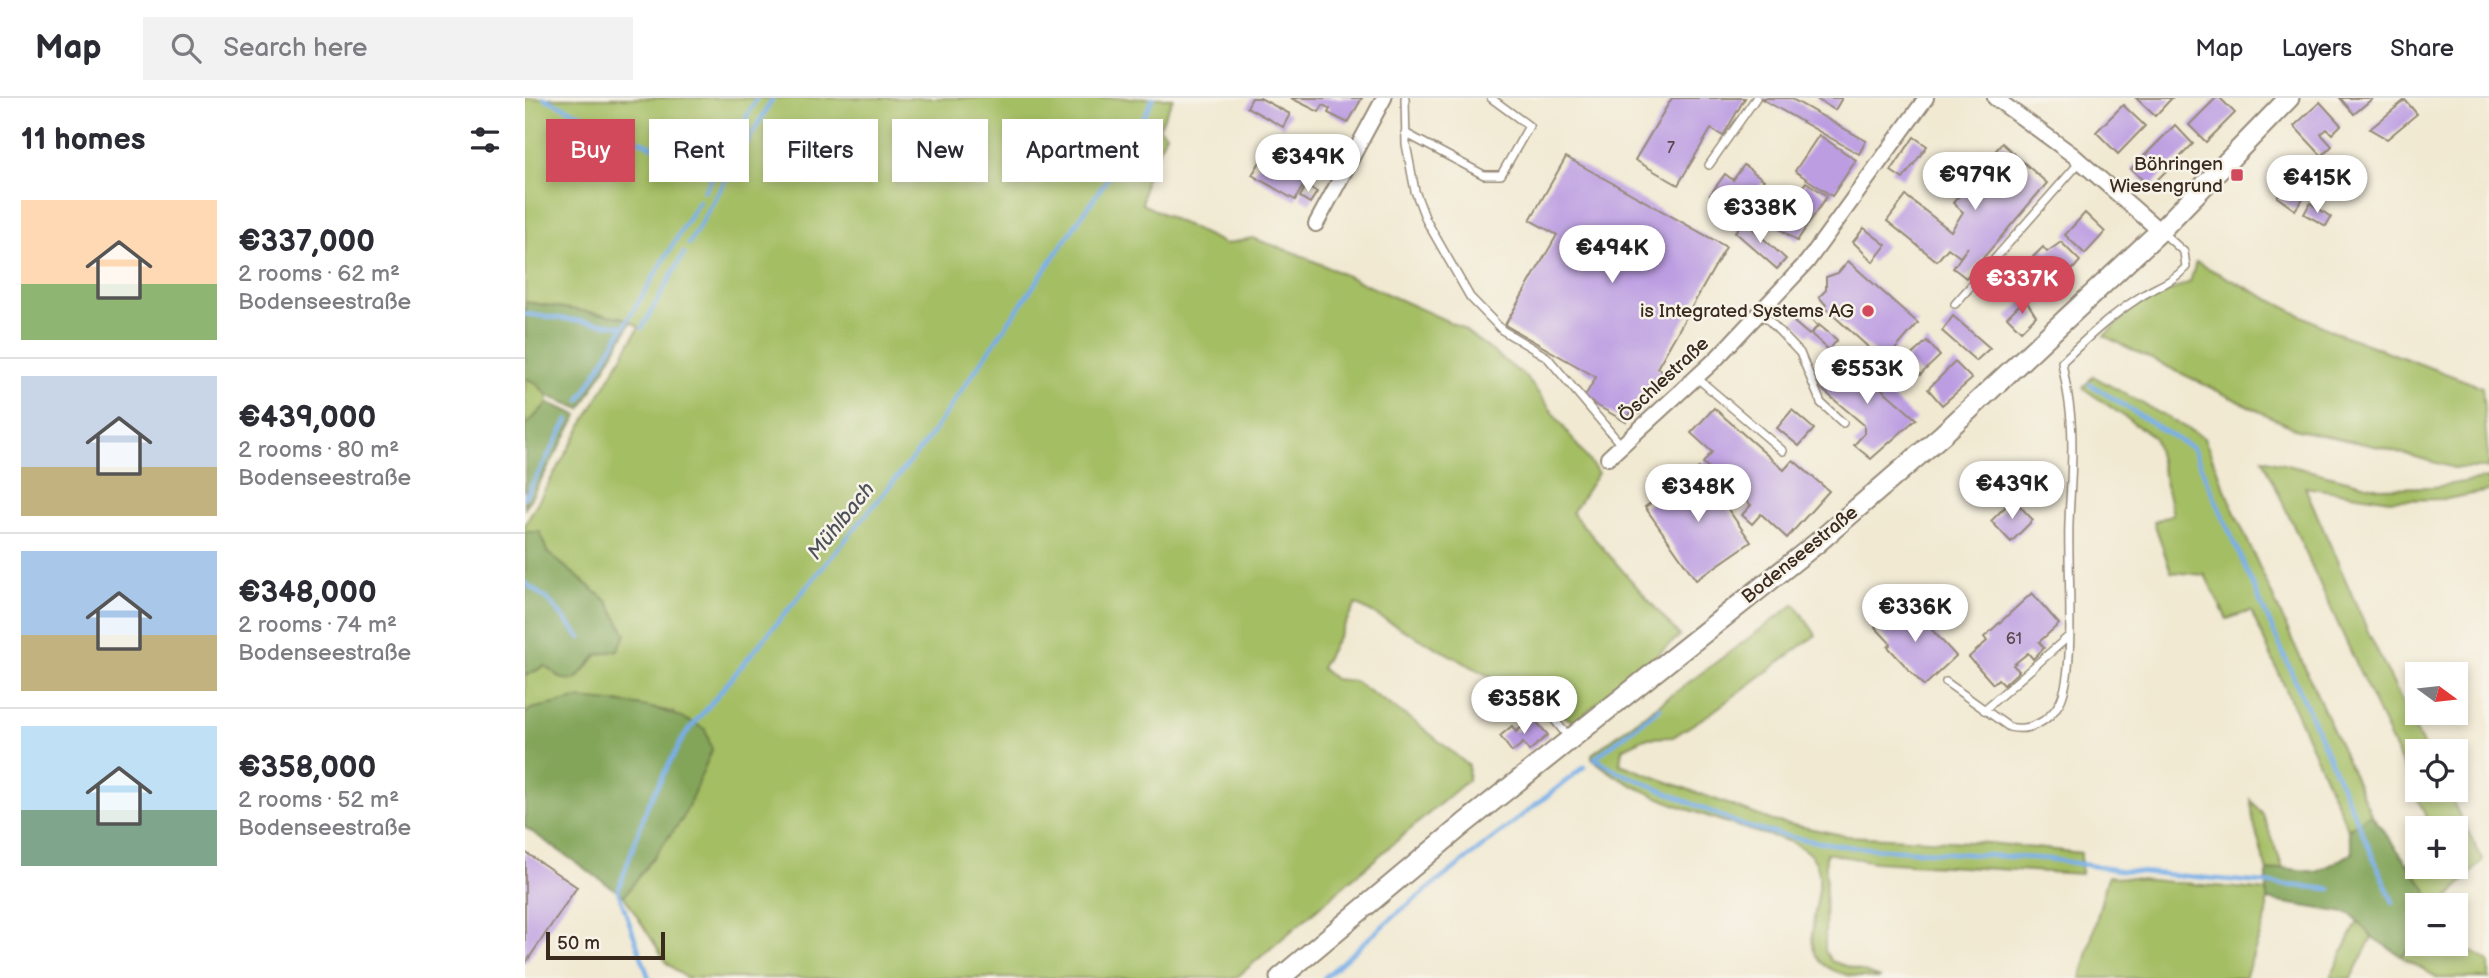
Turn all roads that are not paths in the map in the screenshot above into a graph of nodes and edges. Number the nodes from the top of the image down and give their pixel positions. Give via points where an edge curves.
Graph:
1 (1384, 98) edge
2 (1405, 98) edge
3 (1491, 98) edge
4 (1756, 98) edge
5 (1926, 98) edge
6 (1994, 98) edge
7 (2289, 98) edge
8 (1405, 133) junction
9 (2080, 162) junction
10 (1709, 165) dead end
11 (1315, 224) dead end
12 (2160, 231) junction
13 (1955, 304) dead end
14 (1760, 311) junction
15 (1696, 377) junction
16 (1843, 423) dead end
17 (1622, 446) junction
18 (1783, 451) dead end
19 (1608, 458) dead end
20 (2068, 638) junction
21 (1946, 682) dead end
22 (1512, 691) dead end
23 (1984, 710) junction
24 (1571, 740) junction
25 (1280, 978) edge

1 - 11 street
2 - 8 lane
3 - 8 lane via 1529,126 1501,175 1484,175
4 - 10 lane
5 - 14 street, Öschlestraße via 1807,262
6 - 9 street
7 - 12 street, Bodenseestraße
8 - 17 lane via 1415,191 1426,220 1470,297 1502,330 1547,357
9 - 12 street
9 - 13 lane
12 - 20 lane via 2184,252 2186,267 2173,281 2143,294 2116,314 2062,362 2071,421
12 - 24 street, Bodenseestraße via 1911,462
14 - 15 street, Öschlestraße
14 - 16 lane via 1800,353 1821,404
15 - 17 street, Öschlestraße
15 - 18 lane
17 - 19 street, Öschlestraße
20 - 23 lane
20 - 23 lane via 2065,691 2049,715 2022,730
21 - 23 lane
22 - 24 lane via 1553,718
24 - 25 street, Bodenseestraße

